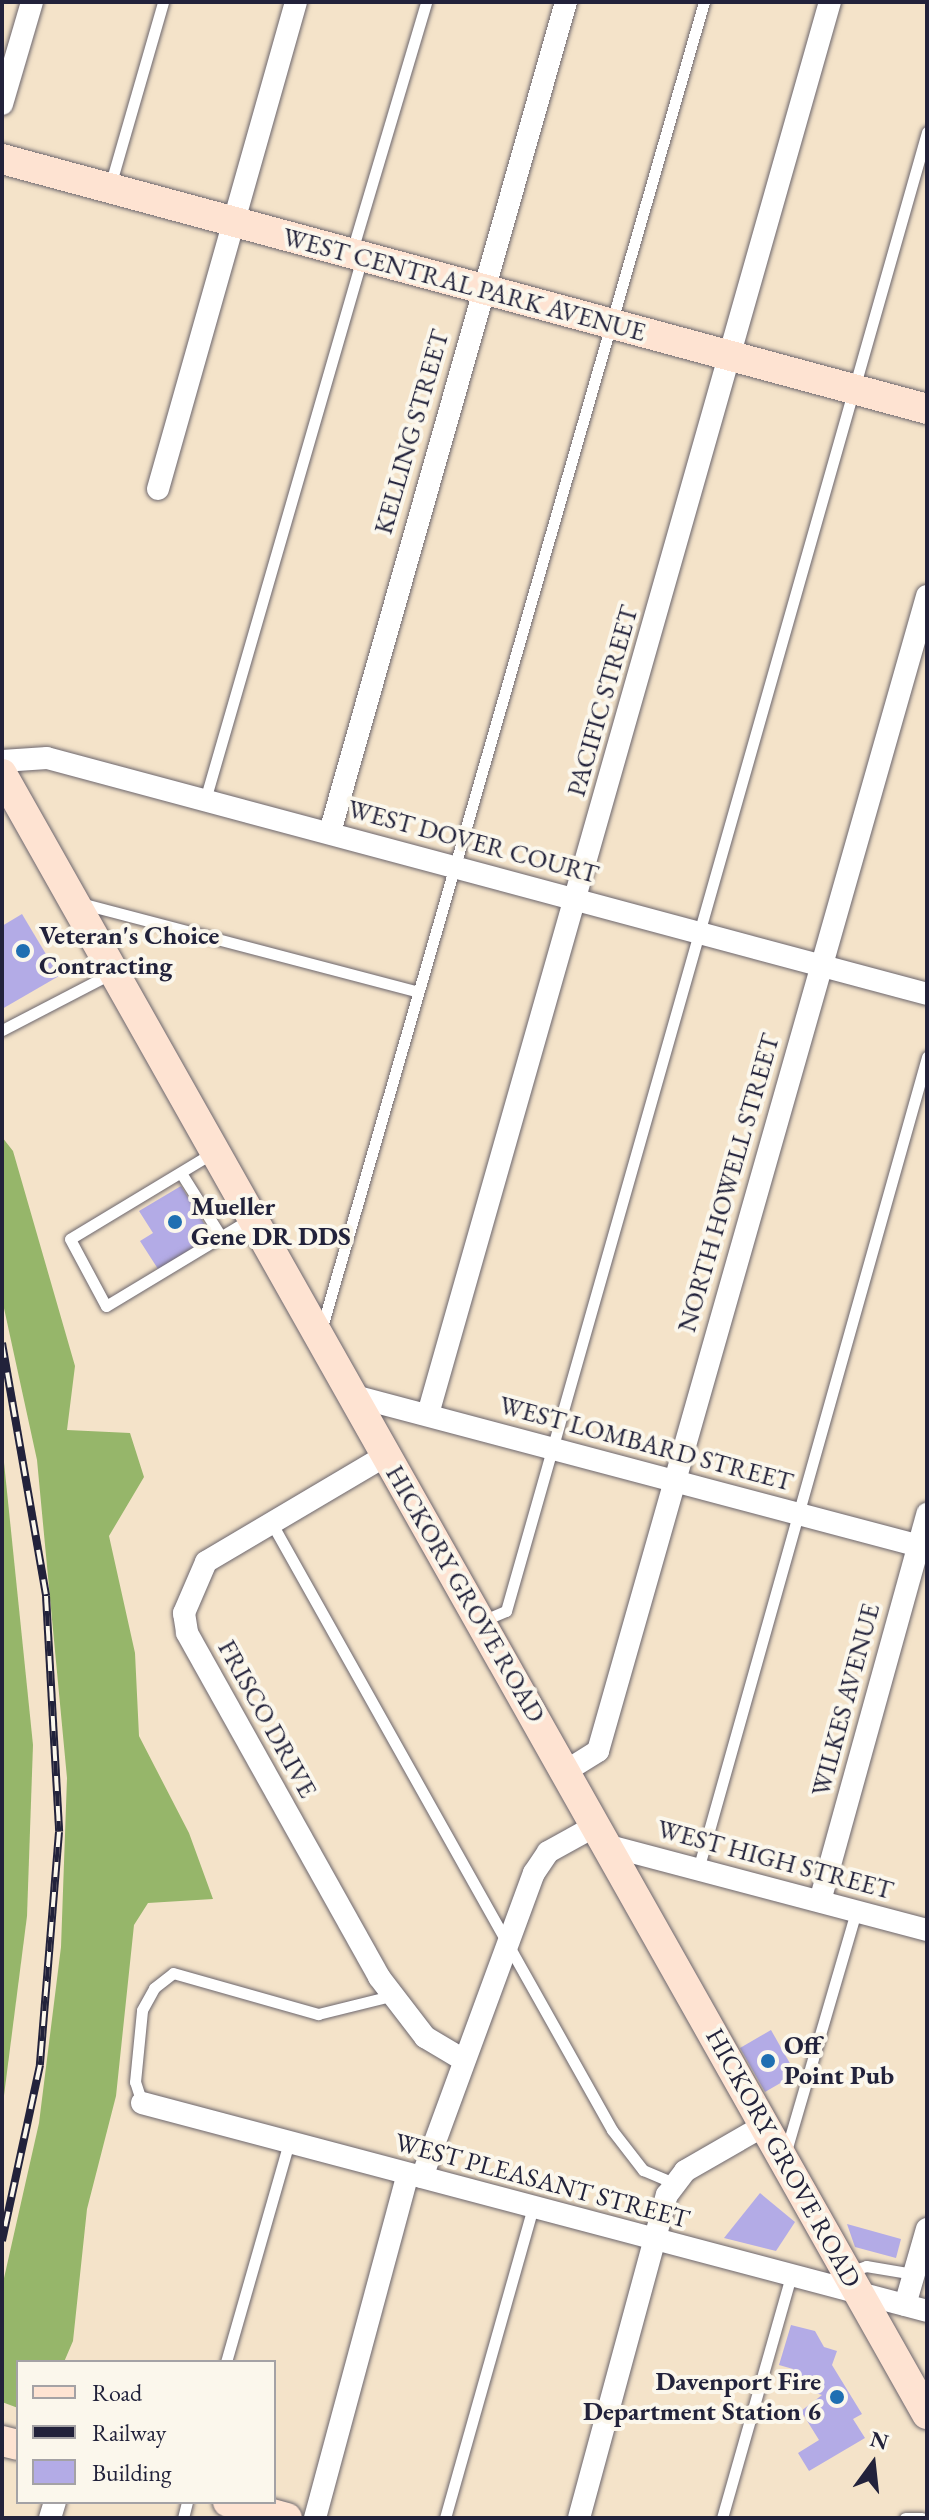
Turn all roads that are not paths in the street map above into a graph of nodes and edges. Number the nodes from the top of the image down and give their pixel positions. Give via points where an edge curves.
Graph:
1 (32, 2) edge
2 (163, 2) edge
3 (296, 2) edge
4 (426, 2) edge
5 (566, 2) edge
6 (704, 2) edge
7 (830, 2) edge
8 (2, 104) edge
9 (927, 132) edge
10 (2, 159) edge
11 (109, 189) junction
12 (233, 223) junction
13 (356, 256) junction
14 (482, 290) junction
15 (609, 324) junction
16 (730, 356) junction
17 (854, 390) junction
18 (927, 409) edge
19 (158, 489) dead end
20 (927, 596) edge
21 (2, 761) edge
22 (2, 774) edge
23 (205, 800) junction
24 (330, 832) junction
25 (453, 865) junction
26 (575, 898) junction
27 (76, 902) junction
28 (700, 932) junction
29 (822, 966) junction
30 (116, 970) junction
31 (416, 991) junction
32 (927, 994) edge
33 (2, 1030) edge
34 (927, 1057) edge
35 (218, 1149) junction
36 (181, 1173) junction
37 (255, 1217) junction
38 (222, 1238) junction
39 (320, 1334) junction
40 (350, 1395) junction
41 (428, 1414) junction
42 (549, 1447) junction
43 (385, 1456) junction
44 (672, 1479) junction
45 (796, 1513) junction
46 (927, 1514) edge
47 (271, 1521) junction
48 (922, 1547) edge
49 (482, 1621) junction
50 (566, 1771) junction
51 (603, 1836) junction
52 (699, 1866) junction
53 (820, 1901) junction
54 (856, 1911) junction
55 (927, 1930) edge
56 (507, 1942) junction
57 (391, 1996) junction
58 (462, 2059) junction
59 (142, 2103) joint
60 (765, 2125) junction
61 (289, 2142) junction
62 (784, 2159) junction
63 (415, 2176) junction
64 (674, 2183) junction
65 (533, 2207) junction
66 (927, 2229) edge
67 (653, 2240) junction
68 (914, 2274) junction
69 (791, 2275) junction
70 (854, 2283) junction
71 (916, 2308) edge
72 (227, 2360) edge
73 (927, 2414) edge
74 (235, 2504) edge
75 (287, 2518) edge
76 (315, 2518) edge
77 (445, 2518) edge
78 (579, 2518) edge
79 (722, 2518) edge
80 (905, 2518) edge
81 (922, 2518) edge

1 - 8 street
2 - 11 lane
3 - 12 street
4 - 13 lane
5 - 14 street, KELLING STREET
6 - 15 lane
7 - 16 street, PACIFIC STREET
9 - 17 lane
10 - 11 main road, WEST CENTRAL PARK AVENUE
11 - 12 main road, WEST CENTRAL PARK AVENUE
12 - 13 main road, WEST CENTRAL PARK AVENUE
12 - 19 street
13 - 14 main road, WEST CENTRAL PARK AVENUE
13 - 23 lane
14 - 15 main road, WEST CENTRAL PARK AVENUE
14 - 24 street, KELLING STREET
15 - 16 main road, WEST CENTRAL PARK AVENUE
15 - 25 lane
16 - 17 main road, WEST CENTRAL PARK AVENUE
16 - 26 street, PACIFIC STREET
17 - 18 main road, WEST CENTRAL PARK AVENUE
17 - 28 lane
20 - 29 street, NORTH HOWELL STREET
21 - 23 street, WEST DOVER COURT via 47,758
22 - 27 main road, HICKORY GROVE ROAD
23 - 24 street, WEST DOVER COURT
24 - 25 street, WEST DOVER COURT
25 - 26 street, WEST DOVER COURT
25 - 31 lane
26 - 28 street, WEST DOVER COURT
26 - 41 street, PACIFIC STREET
27 - 30 main road, HICKORY GROVE ROAD
27 - 31 lane
28 - 29 street, WEST DOVER COURT
28 - 42 lane
29 - 32 street, WEST DOVER COURT
29 - 44 street, NORTH HOWELL STREET
30 - 33 lane
30 - 35 main road, HICKORY GROVE ROAD
31 - 39 lane
34 - 45 lane
35 - 36 lane
35 - 37 main road, HICKORY GROVE ROAD
36 - 38 lane
36 - 38 lane via 70,1239 106,1306
37 - 38 lane
37 - 39 main road, HICKORY GROVE ROAD
39 - 40 main road, HICKORY GROVE ROAD
40 - 41 street, WEST LOMBARD STREET
40 - 43 main road, HICKORY GROVE ROAD
41 - 42 street, WEST LOMBARD STREET
42 - 44 street, WEST LOMBARD STREET
42 - 49 lane via 506,1611
43 - 47 street, FRISCO DRIVE
43 - 49 main road, HICKORY GROVE ROAD
44 - 45 street, WEST LOMBARD STREET
44 - 50 street, NORTH HOWELL STREET via 598,1751
45 - 48 street, WEST LOMBARD STREET
45 - 52 lane
46 - 48 street, WILKES AVENUE
47 - 56 lane
47 - 57 street, FRISCO DRIVE via 206,1562 186,1597 187,1633
48 - 53 street, WILKES AVENUE
49 - 50 main road, HICKORY GROVE ROAD
50 - 51 main road, HICKORY GROVE ROAD
51 - 52 street, WEST HIGH STREET
51 - 56 street via 548,1852
51 - 60 main road, HICKORY GROVE ROAD
52 - 53 street, WEST HIGH STREET
53 - 54 street, WEST HIGH STREET
54 - 55 street, WEST HIGH STREET
54 - 62 lane
56 - 58 street
56 - 64 lane via 625,2148 643,2170
57 - 58 street, FRISCO DRIVE via 425,2037
57 - 59 lane via 318,2014 173,1973 154,1988 142,2010 135,2082
58 - 63 street
59 - 61 street, WEST PLEASANT STREET
60 - 62 main road, HICKORY GROVE ROAD
60 - 64 street
61 - 63 street, WEST PLEASANT STREET
61 - 72 lane
62 - 70 main road, HICKORY GROVE ROAD
63 - 65 street, WEST PLEASANT STREET
63 - 76 street
64 - 67 street
65 - 67 street, WEST PLEASANT STREET
65 - 77 lane
66 - 68 street
67 - 69 street, WEST PLEASANT STREET
67 - 78 street
68 - 70 lane via 866,2266
68 - 71 street
69 - 70 street, WEST PLEASANT STREET
69 - 79 lane
70 - 71 street, WEST PLEASANT STREET
70 - 73 main road, HICKORY GROVE ROAD
74 - 75 main road
80 - 81 lane

